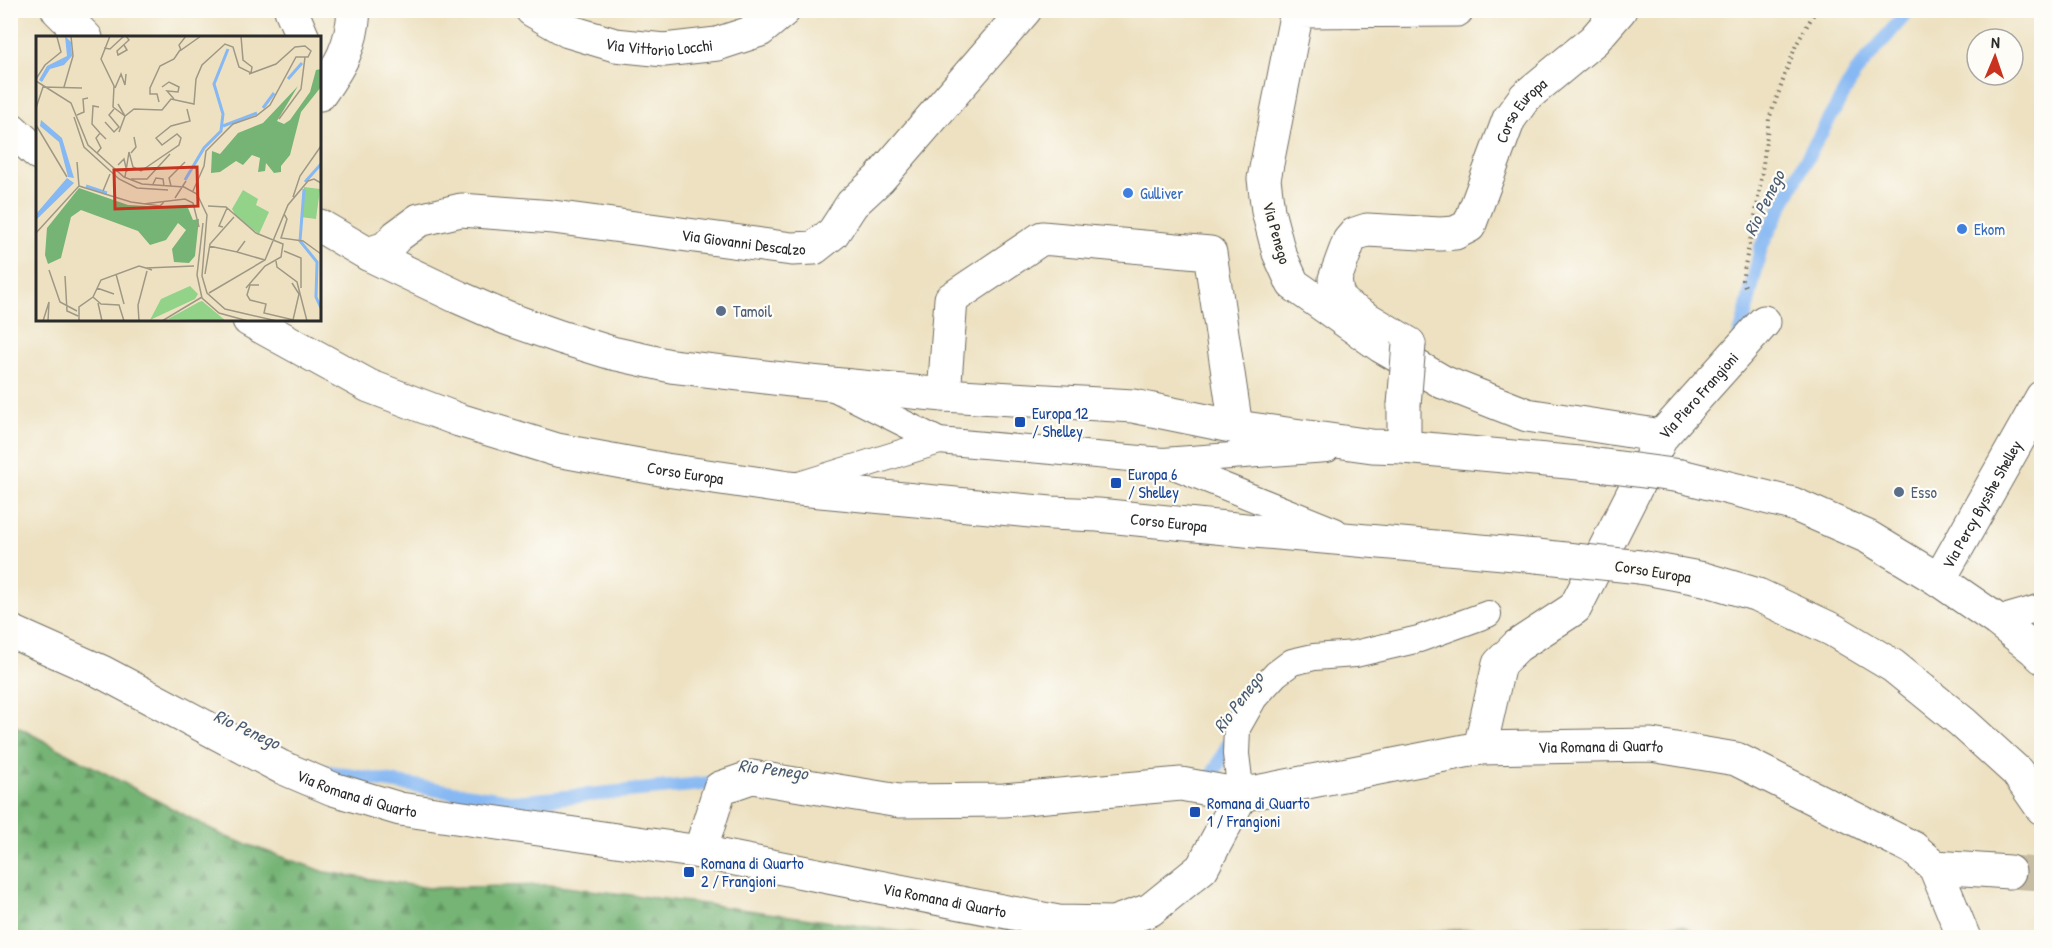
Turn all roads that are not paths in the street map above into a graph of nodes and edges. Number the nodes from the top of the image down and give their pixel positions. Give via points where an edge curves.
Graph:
1 (58, 10) edge
2 (291, 10) edge
3 (354, 10) edge
4 (531, 10) edge
5 (784, 10) edge
6 (1025, 10) edge
7 (1457, 10) edge
8 (1620, 10) edge
9 (84, 36) edge
10 (302, 36) edge
11 (329, 60) edge
12 (321, 90) edge
13 (10, 128) edge
14 (36, 151) edge
15 (321, 227) edge
16 (368, 254) junction
17 (251, 321) edge
18 (1764, 321) road end
19 (825, 384) junction
20 (944, 395) junction
21 (2042, 397) edge
22 (1236, 427) junction
23 (1662, 436) junction
24 (939, 441) junction
25 (1372, 446) junction
26 (1404, 447) junction
27 (1163, 461) junction
28 (789, 488) junction
29 (1356, 540) junction
30 (1939, 580) junction
31 (2042, 607) edge
32 (1488, 614) dead end
33 (1997, 620) junction
34 (10, 631) edge
35 (2042, 657) edge
36 (1480, 748) junction
37 (1241, 795) junction
38 (2042, 808) edge
39 (700, 852) junction
40 (1935, 867) junction
41 (2010, 872) tunnel mouth
42 (1964, 938) edge

1 - 9 street
2 - 10 street
3 - 11 street via 353,33
4 - 5 street, Via Vittorio Locchi via 568,31 596,40 664,50 717,44 760,30
6 - 16 street, Via Giovanni Descalzo via 879,179 852,204 833,233 814,248 792,249 553,216 461,210 419,220 386,248
7 - 23 street, Via Penego via 1297,10 1264,179 1279,253 1293,284 1381,346 1443,382 1527,415
8 - 26 street, Corso Europa, bridge via 1594,40 1525,97 1509,119 1469,226 1455,233 1440,234 1367,230 1349,241 1335,279 1337,293 1344,305 1409,344
11 - 12 street
13 - 14 street
15 - 16 street
16 - 19 street via 506,318 560,338 672,366
17 - 28 street, Corso Europa via 369,386 459,420 557,450
18 - 23 street, Via Piero Frangioni
19 - 20 street
19 - 24 lane
20 - 22 street via 1133,406
20 - 22 street via 951,299 1042,237 1210,253
21 - 30 street, Via Percy Bysshe Shelley
22 - 25 street
23 - 36 street, Via Piero Frangioni via 1575,608 1517,646 1499,664
24 - 27 lane
24 - 28 lane
25 - 26 street
25 - 27 lane
26 - 30 street, bridge via 1681,476 1792,504 1868,537
27 - 29 lane
28 - 29 street, Corso Europa
29 - 38 street, Corso Europa, bridge via 1640,567 1704,579 1758,595 1833,630 1893,666 2018,772
30 - 33 street
31 - 33 lane
32 - 37 lane via 1419,639 1355,654 1292,662 1254,698 1237,728
33 - 35 street
34 - 39 street, Via Romana di Quarto via 102,672 281,767 333,789 400,809
36 - 37 street, Via Romana di Quarto
36 - 40 street, Via Romana di Quarto via 1651,745 1736,759 1913,848
37 - 39 street, Via Romana di Quarto via 1181,784 1004,800 899,801 752,777 720,788
37 - 39 street, Via Romana di Quarto via 1202,868 1150,910 1113,923 1058,922
40 - 41 street
40 - 42 street

